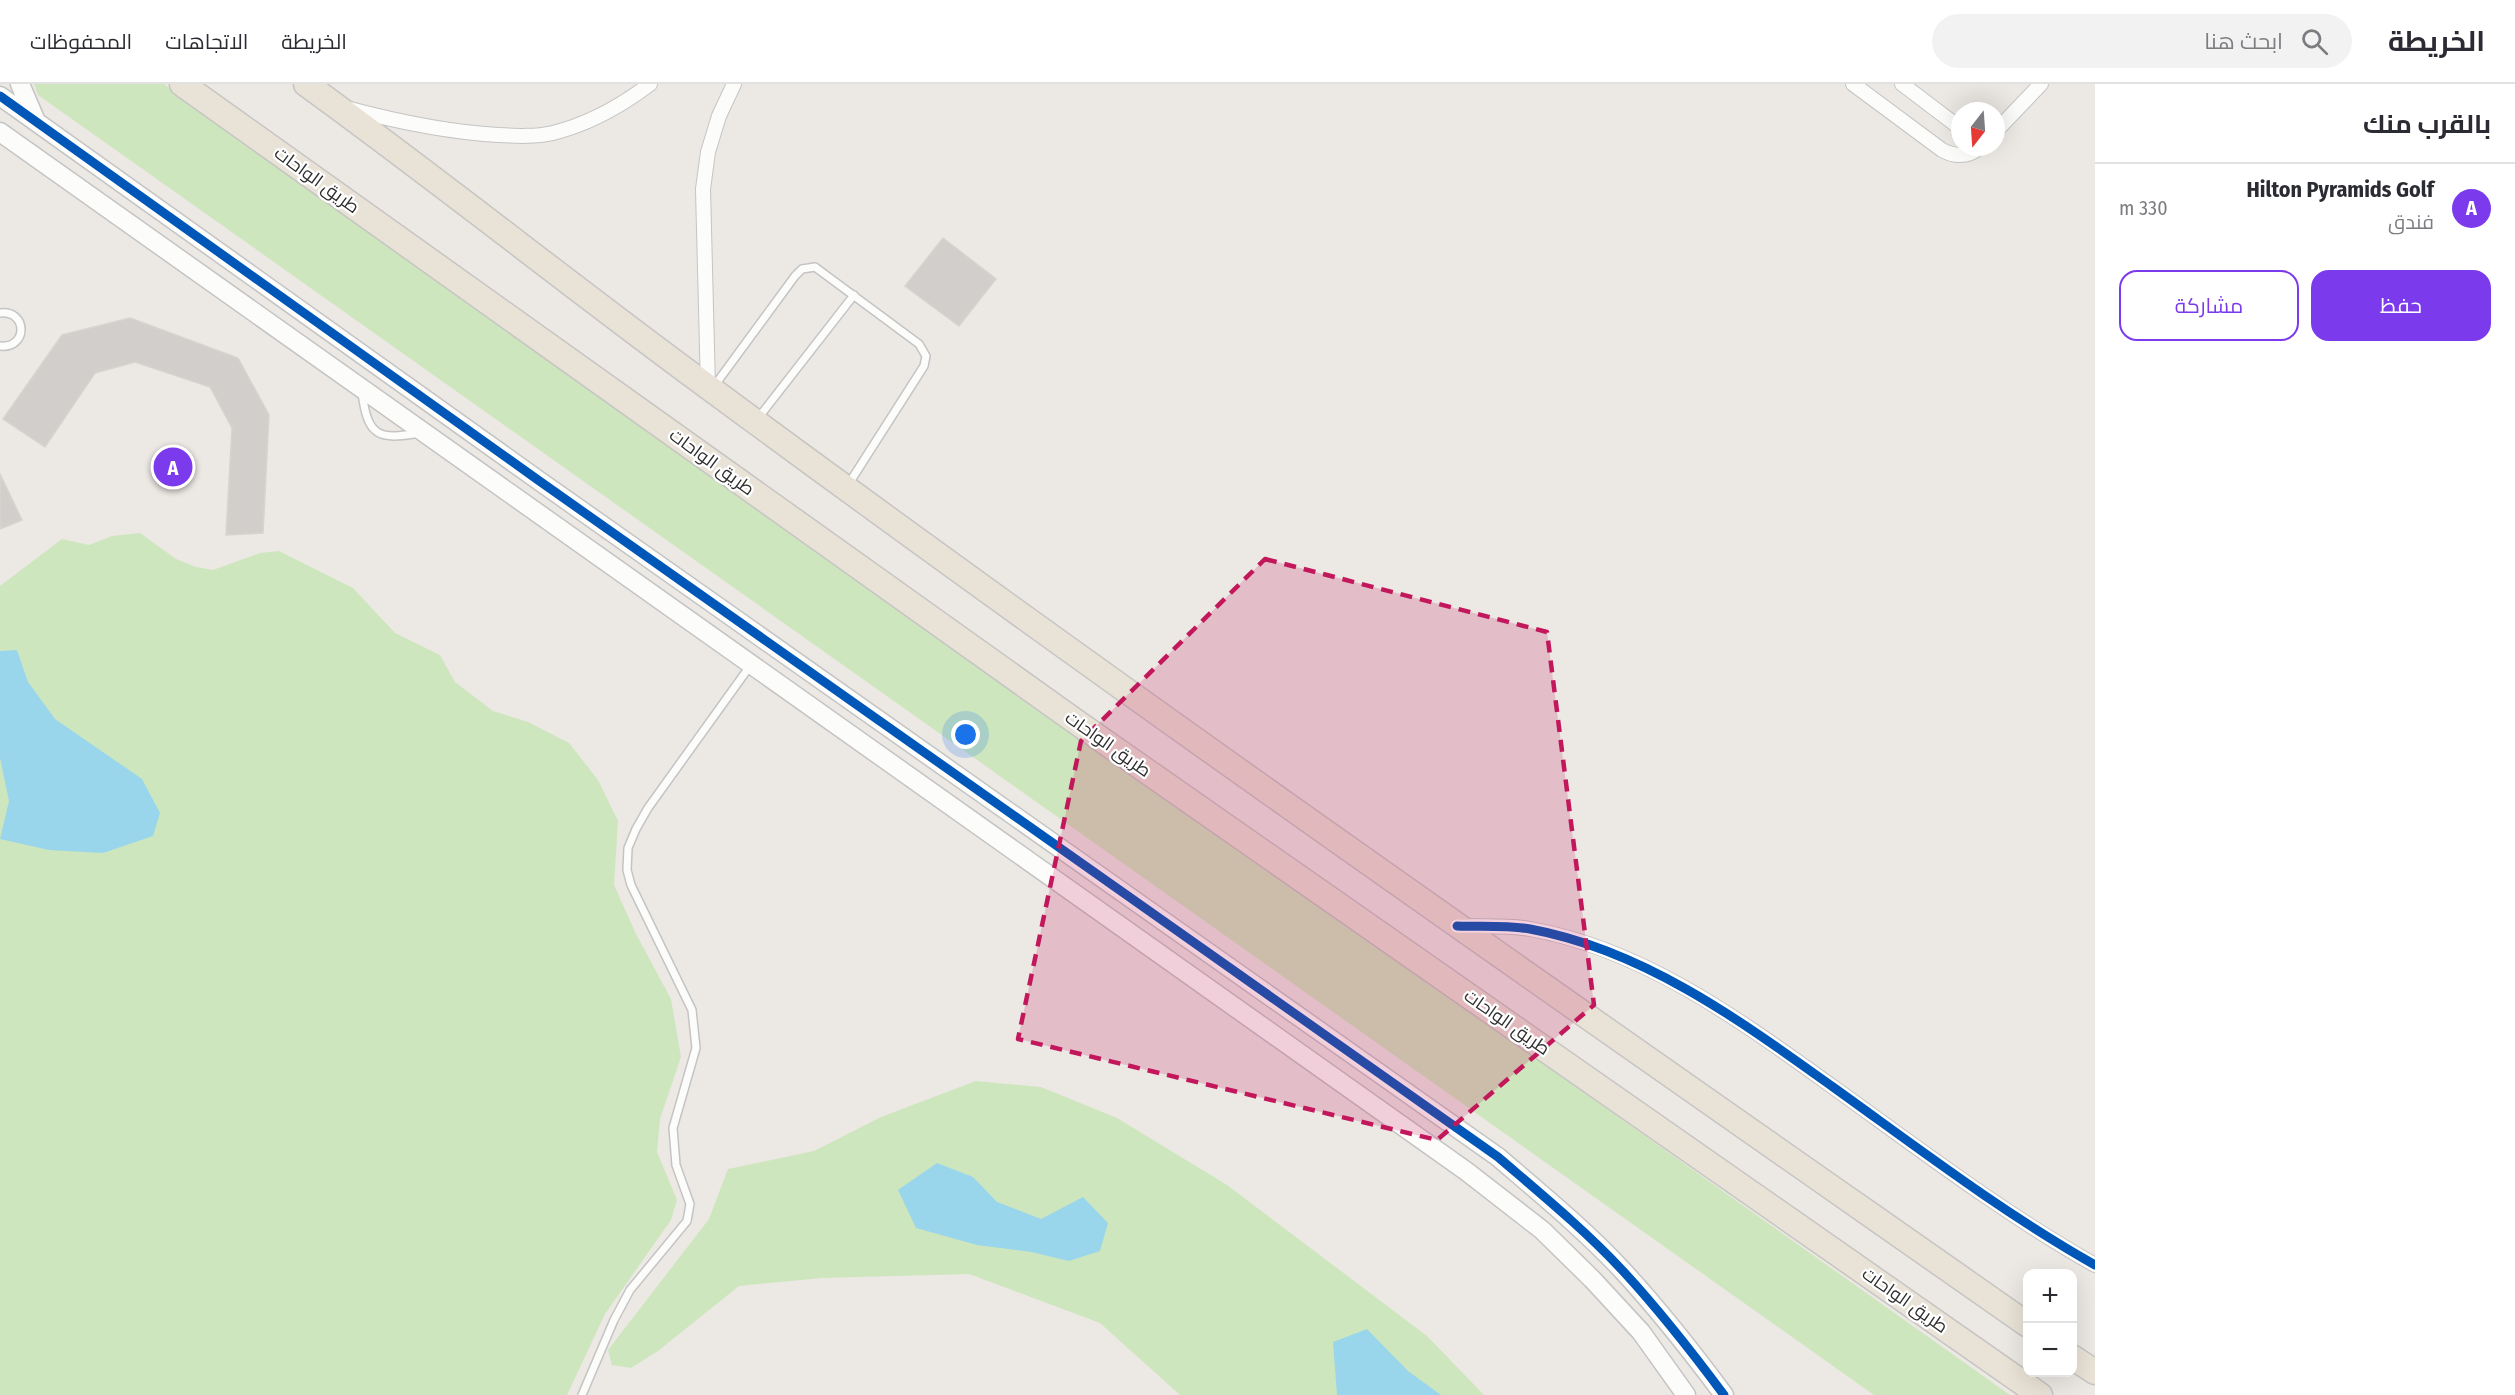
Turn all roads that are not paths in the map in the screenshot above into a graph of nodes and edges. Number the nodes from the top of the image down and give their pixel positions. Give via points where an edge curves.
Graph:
1 (20, 84) edge
2 (182, 84) edge
3 (306, 84) edge
4 (650, 84) edge
5 (734, 84) edge
6 (1853, 84) edge
7 (1902, 84) edge
8 (2041, 84) edge
9 (0, 96) edge
10 (337, 106) junction
11 (36, 121) junction
12 (1951, 121) edge
13 (2005, 122) edge
14 (0, 132) edge
15 (1951, 153) edge
16 (854, 296) junction
17 (0, 313) edge
18 (0, 346) edge
19 (362, 388) junction
20 (710, 389) junction
21 (756, 422) junction
22 (424, 432) junction
23 (538, 480) junction
24 (846, 487) junction
25 (522, 502) junction
26 (751, 664) junction
27 (1153, 914) junction
28 (1457, 926) junction
29 (1137, 938) junction
30 (2095, 1265) edge
31 (2025, 1323) edge
32 (2077, 1360) edge
33 (2095, 1372) edge
34 (582, 1395) edge
35 (1686, 1395) edge
36 (1724, 1395) edge
37 (2040, 1395) edge

1 - 11 street
2 - 37 highway, طريق الواحات via 1055,708
3 - 10 highway
4 - 10 street via 593,119 530,136 400,123
5 - 20 street via 718,116 703,189
6 - 15 street
7 - 12 street
8 - 13 street
9 - 11 street
10 - 20 highway
11 - 23 street
14 - 19 street
16 - 20 lane via 815,267 802,269
16 - 21 lane
16 - 24 lane via 919,344 926,360
17 - 18 lane via 15,316 22,332 11,346
19 - 22 street
19 - 22 lane via 366,419 376,432 391,437
20 - 21 highway
21 - 24 highway
22 - 25 street
23 - 25 street
23 - 27 street
24 - 28 highway
25 - 26 street
26 - 29 street
26 - 34 lane via 648,808 628,848 631,885 692,1010 696,1048 673,1128 676,1165 690,1204 687,1221 630,1290
27 - 29 street
27 - 36 street via 1498,1157 1562,1211 1630,1279
28 - 30 street via 1528,929 1568,939 1606,951 1680,985 1749,1027 1976,1190
28 - 31 highway
29 - 35 street via 1542,1230 1641,1332
32 - 33 highway

